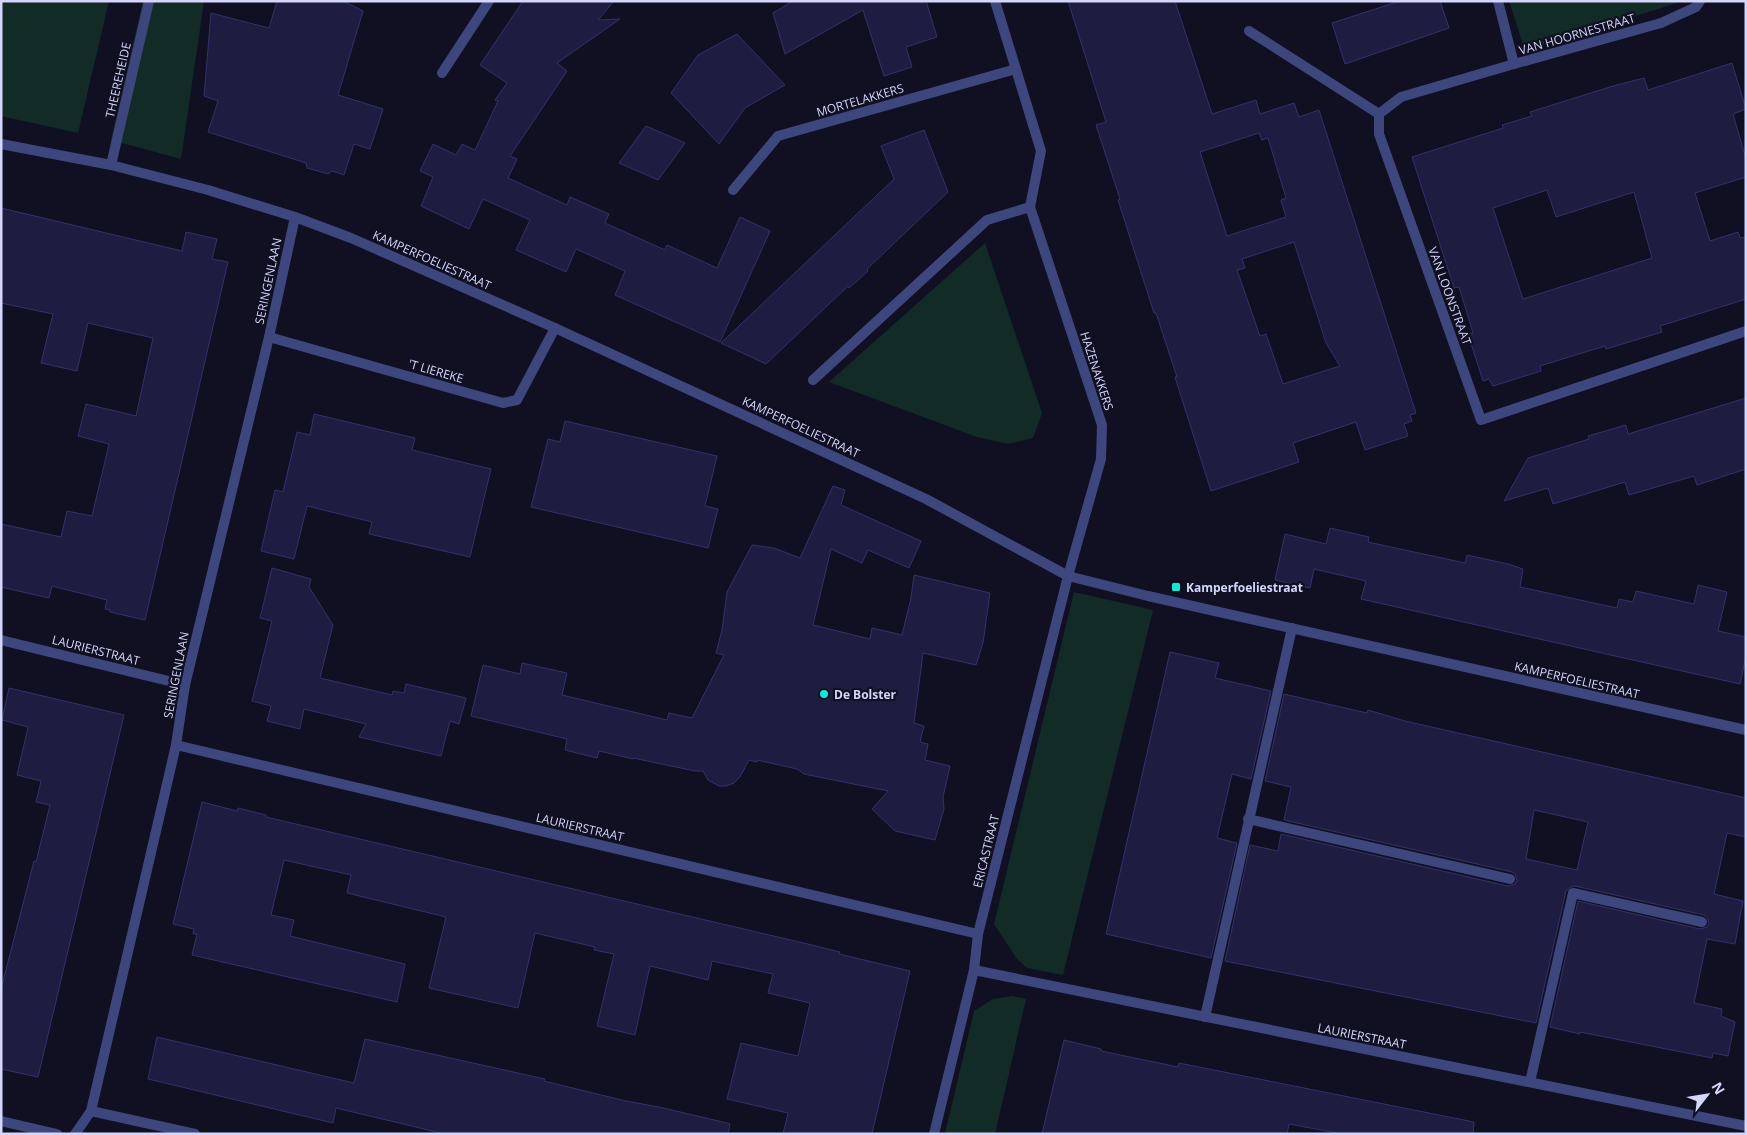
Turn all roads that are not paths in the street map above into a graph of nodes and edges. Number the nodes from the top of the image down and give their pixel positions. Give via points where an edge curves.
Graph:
1 (149, 1) edge
2 (489, 1) edge
3 (995, 1) edge
4 (1498, 1) edge
5 (1700, 1) edge
6 (1249, 31) dead end
7 (1514, 64) junction
8 (1016, 70) junction
9 (442, 73) dead end
10 (1379, 114) junction
11 (1, 144) edge
12 (111, 165) junction
13 (733, 190) dead end
14 (1030, 207) junction
15 (295, 218) junction
16 (555, 328) junction
17 (1746, 331) edge
18 (269, 337) junction
19 (814, 380) dead end
20 (1068, 576) junction
21 (1292, 628) junction
22 (1, 640) edge
23 (185, 684) junction
24 (1746, 730) edge
25 (176, 745) junction
26 (1248, 820) junction
27 (1510, 879) dead end
28 (1702, 922) dead end
29 (978, 934) junction
30 (974, 970) junction
31 (1205, 1017) junction
32 (1530, 1082) junction
33 (91, 1111) junction
34 (1, 1121) edge
35 (1746, 1126) edge
36 (57, 1134) edge
37 (75, 1134) edge
38 (195, 1134) edge
39 (934, 1134) edge

1 - 12 street, THEEREHEIDE
2 - 9 street
3 - 8 street, HAZENAKKERS
4 - 7 street
5 - 7 street, VAN HOORNESTRAAT via 1696,7 1661,23
6 - 10 street
7 - 10 street via 1401,97
8 - 13 street, MORTELAKKERS via 778,136
8 - 14 street, HAZENAKKERS via 1041,151
10 - 17 street, VAN LOONSTRAAT via 1379,134 1481,420
11 - 12 street, KAMPERFOELIESTRAAT
12 - 15 street, KAMPERFOELIESTRAAT via 208,190
14 - 19 street via 987,220
14 - 20 street, HAZENAKKERS via 1102,425 1101,459
15 - 16 street, KAMPERFOELIESTRAAT via 351,238
15 - 18 street, SERINGENLAAN
16 - 18 street, 'T LIEREKE via 517,400 502,403
16 - 20 street, KAMPERFOELIESTRAAT via 926,499
18 - 23 street, SERINGENLAAN
20 - 21 street, KAMPERFOELIESTRAAT
20 - 29 street, ERICASTRAAT
21 - 24 street, KAMPERFOELIESTRAAT
21 - 26 street
22 - 23 street, LAURIERSTRAAT
23 - 25 street, SERINGENLAAN
25 - 29 street, LAURIERSTRAAT
25 - 33 street, SERINGENLAAN
26 - 27 street
26 - 31 street
28 - 32 street via 1573,893
29 - 30 street, ERICASTRAAT
30 - 31 street, LAURIERSTRAAT
30 - 39 street, ERICASTRAAT
31 - 32 street, LAURIERSTRAAT
32 - 35 street, LAURIERSTRAAT
33 - 37 street, SERINGENLAAN
33 - 38 street
34 - 36 street

